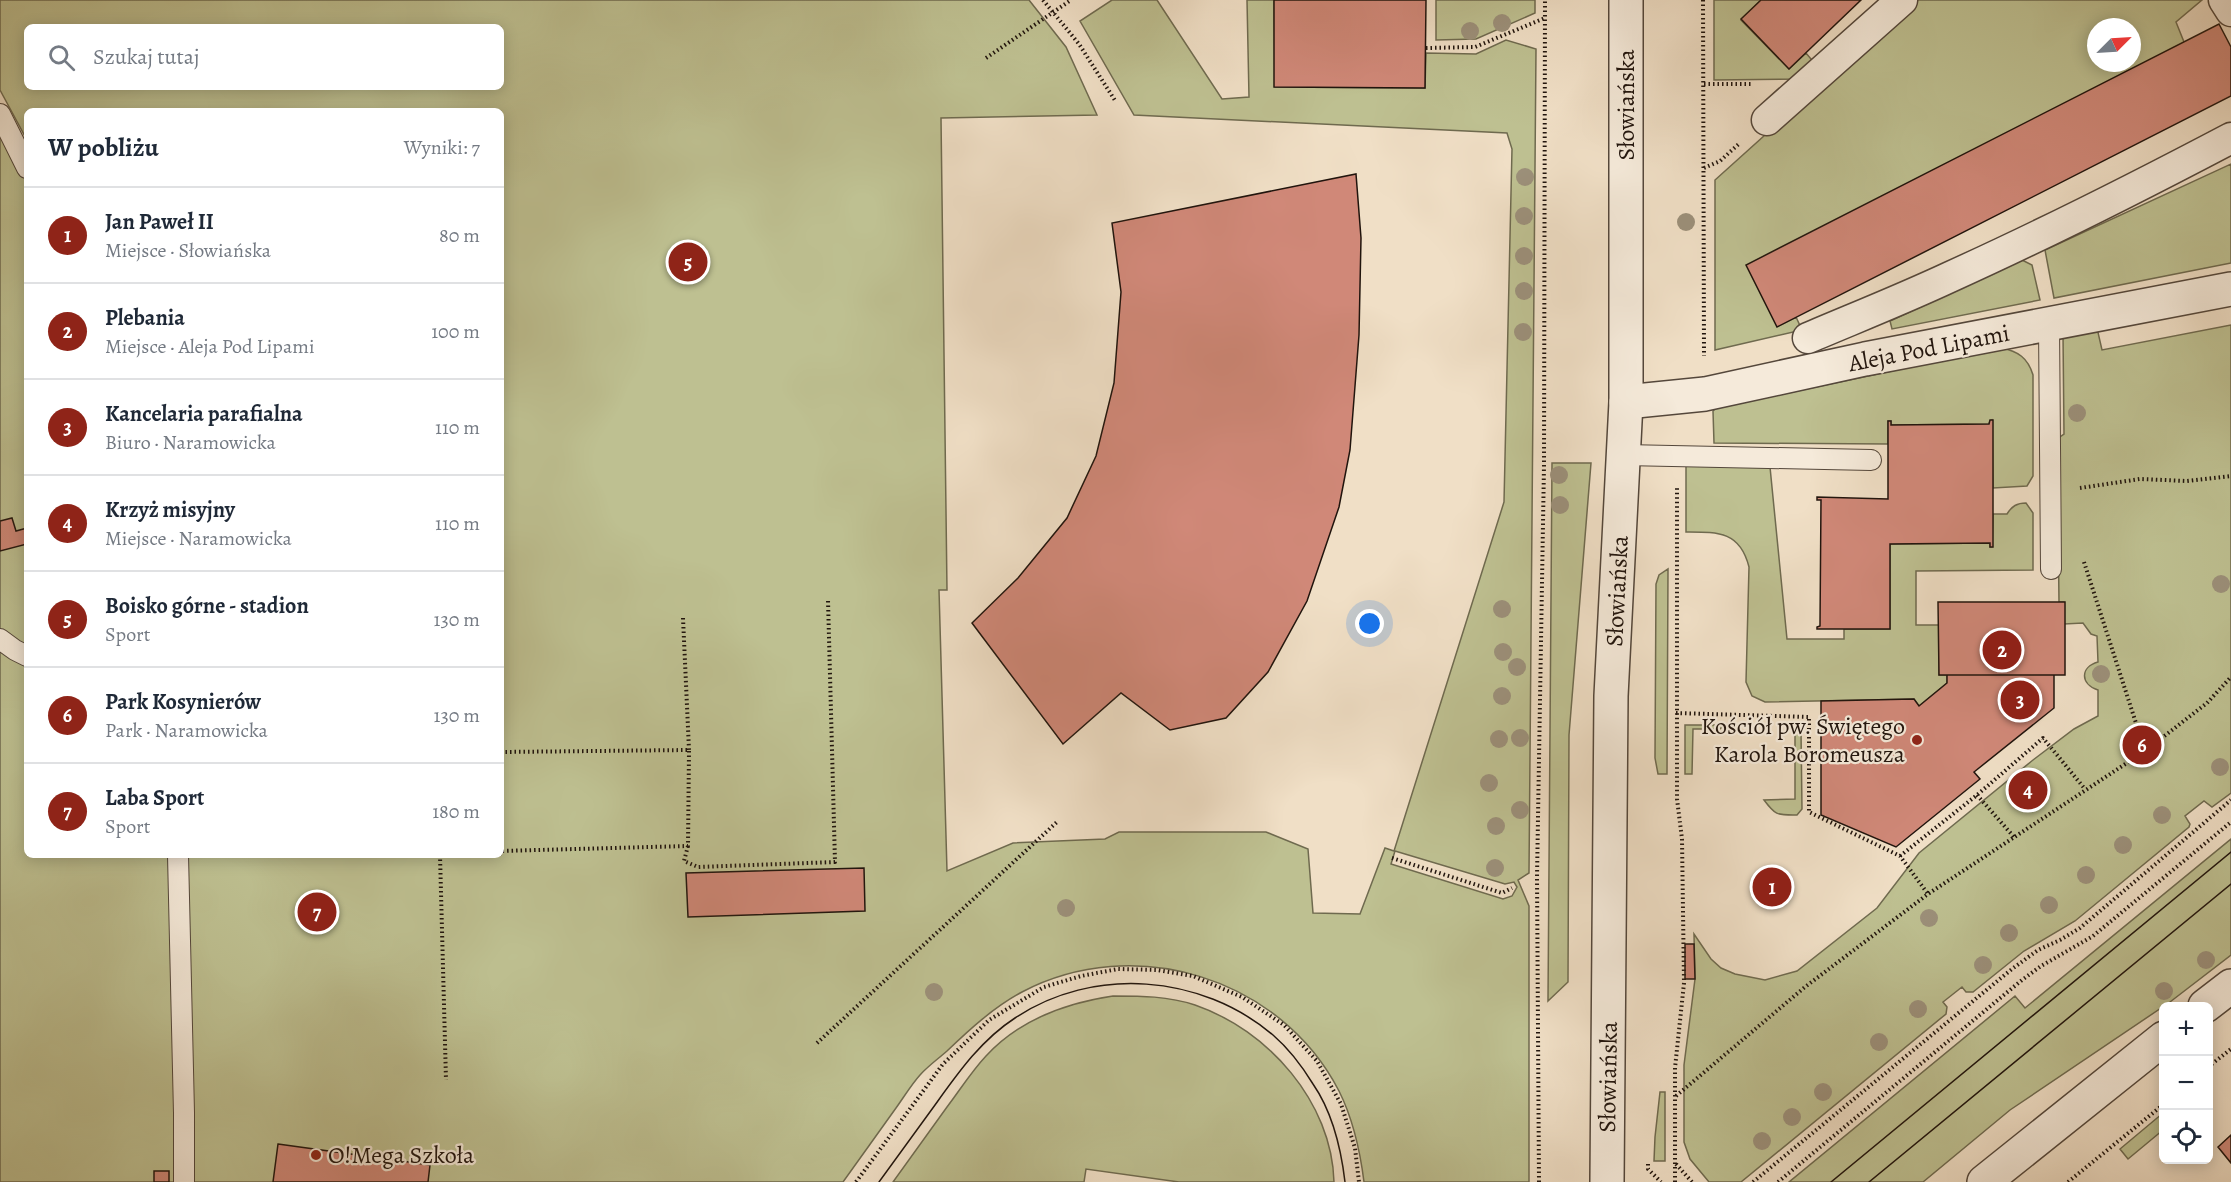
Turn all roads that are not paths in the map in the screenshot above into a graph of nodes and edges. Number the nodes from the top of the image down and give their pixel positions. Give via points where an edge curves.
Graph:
1 (1626, 0) edge
2 (1902, 0) edge
3 (2224, 0) edge
4 (2231, 11) edge
5 (0, 114) edge
6 (1767, 120) dead end
7 (2231, 138) edge
8 (24, 162) edge
9 (2231, 289) edge
10 (2049, 324) junction
11 (1808, 338) dead end
12 (1626, 402) junction
13 (1624, 455) junction
14 (1871, 460) dead end
15 (2051, 569) dead end
16 (0, 639) edge
17 (24, 654) edge
18 (178, 858) edge
19 (2231, 986) edge
20 (2210, 1002) edge
21 (2159, 1041) edge
22 (184, 1182) edge
23 (1607, 1182) edge
24 (1984, 1182) edge

1 - 12 street, Słowiańska
2 - 6 street
3 - 4 street
5 - 8 lane
7 - 11 street via 2035,238
9 - 10 street, Aleja Pod Lipami
10 - 12 street, Aleja Pod Lipami via 1705,394
10 - 15 lane
12 - 13 street, Słowiańska
13 - 14 lane
13 - 23 street, Słowiańska via 1611,696
16 - 17 lane
18 - 22 lane
19 - 20 street
21 - 24 street

